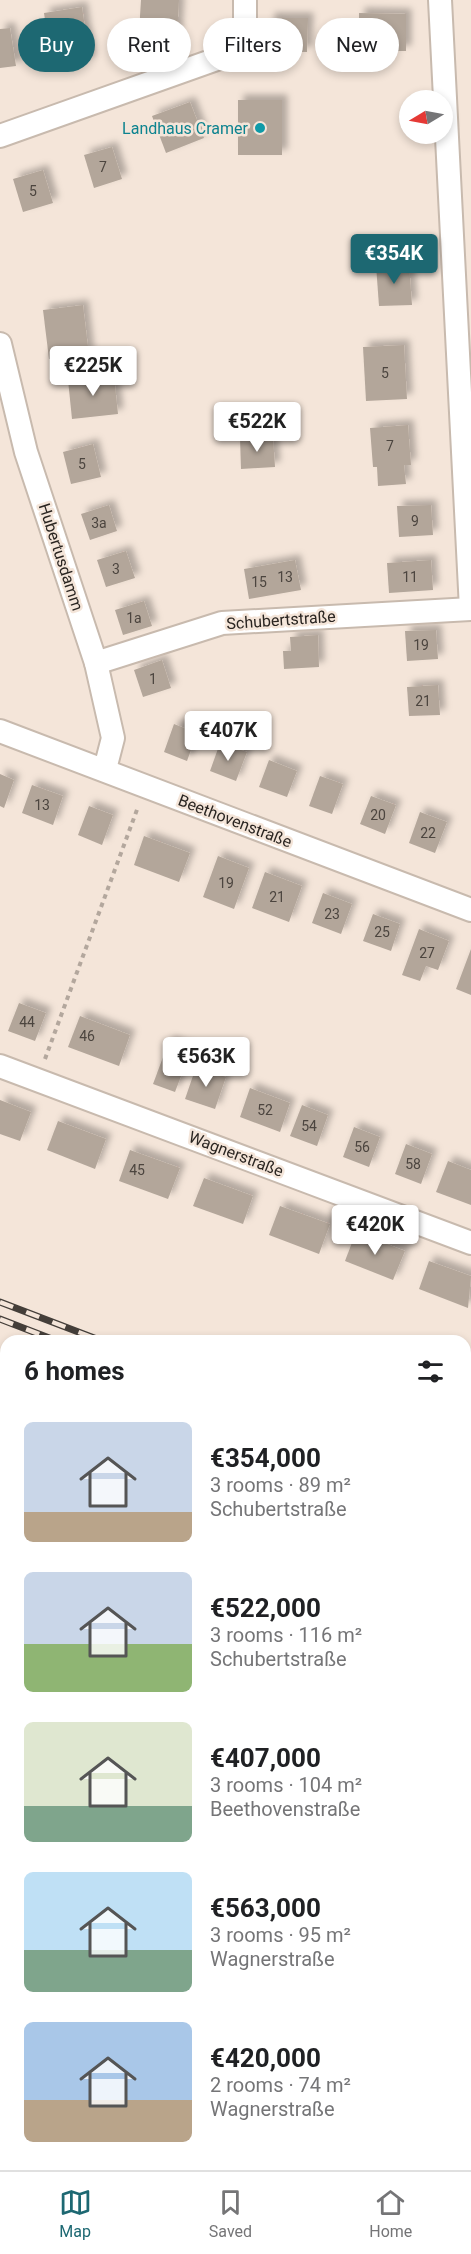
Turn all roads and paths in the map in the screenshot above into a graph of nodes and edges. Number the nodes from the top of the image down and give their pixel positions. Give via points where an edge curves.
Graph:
1 (245, 0) edge
2 (440, 0) edge
3 (0, 136) edge
4 (0, 344) edge
5 (468, 494) edge
6 (471, 609) edge
7 (96, 663) junction
8 (0, 731) edge
9 (105, 769) junction
10 (146, 787) junction
11 (471, 910) edge
12 (0, 1066) edge
13 (37, 1080) junction
14 (471, 1243) edge

1 - 3 street via 244,49
2 - 5 street, Schubertstraße
4 - 7 street, Hubertusdamm via 26,452
5 - 6 street, Schubertstraße
6 - 7 street, Schubertstraße via 222,623
7 - 9 street, Hubertusdamm via 113,738
8 - 9 street, Beethovenstraße
9 - 10 street, Beethovenstraße
10 - 11 street, Beethovenstraße
10 - 13 path
12 - 13 street, Wagnerstraße
13 - 14 street, Wagnerstraße

